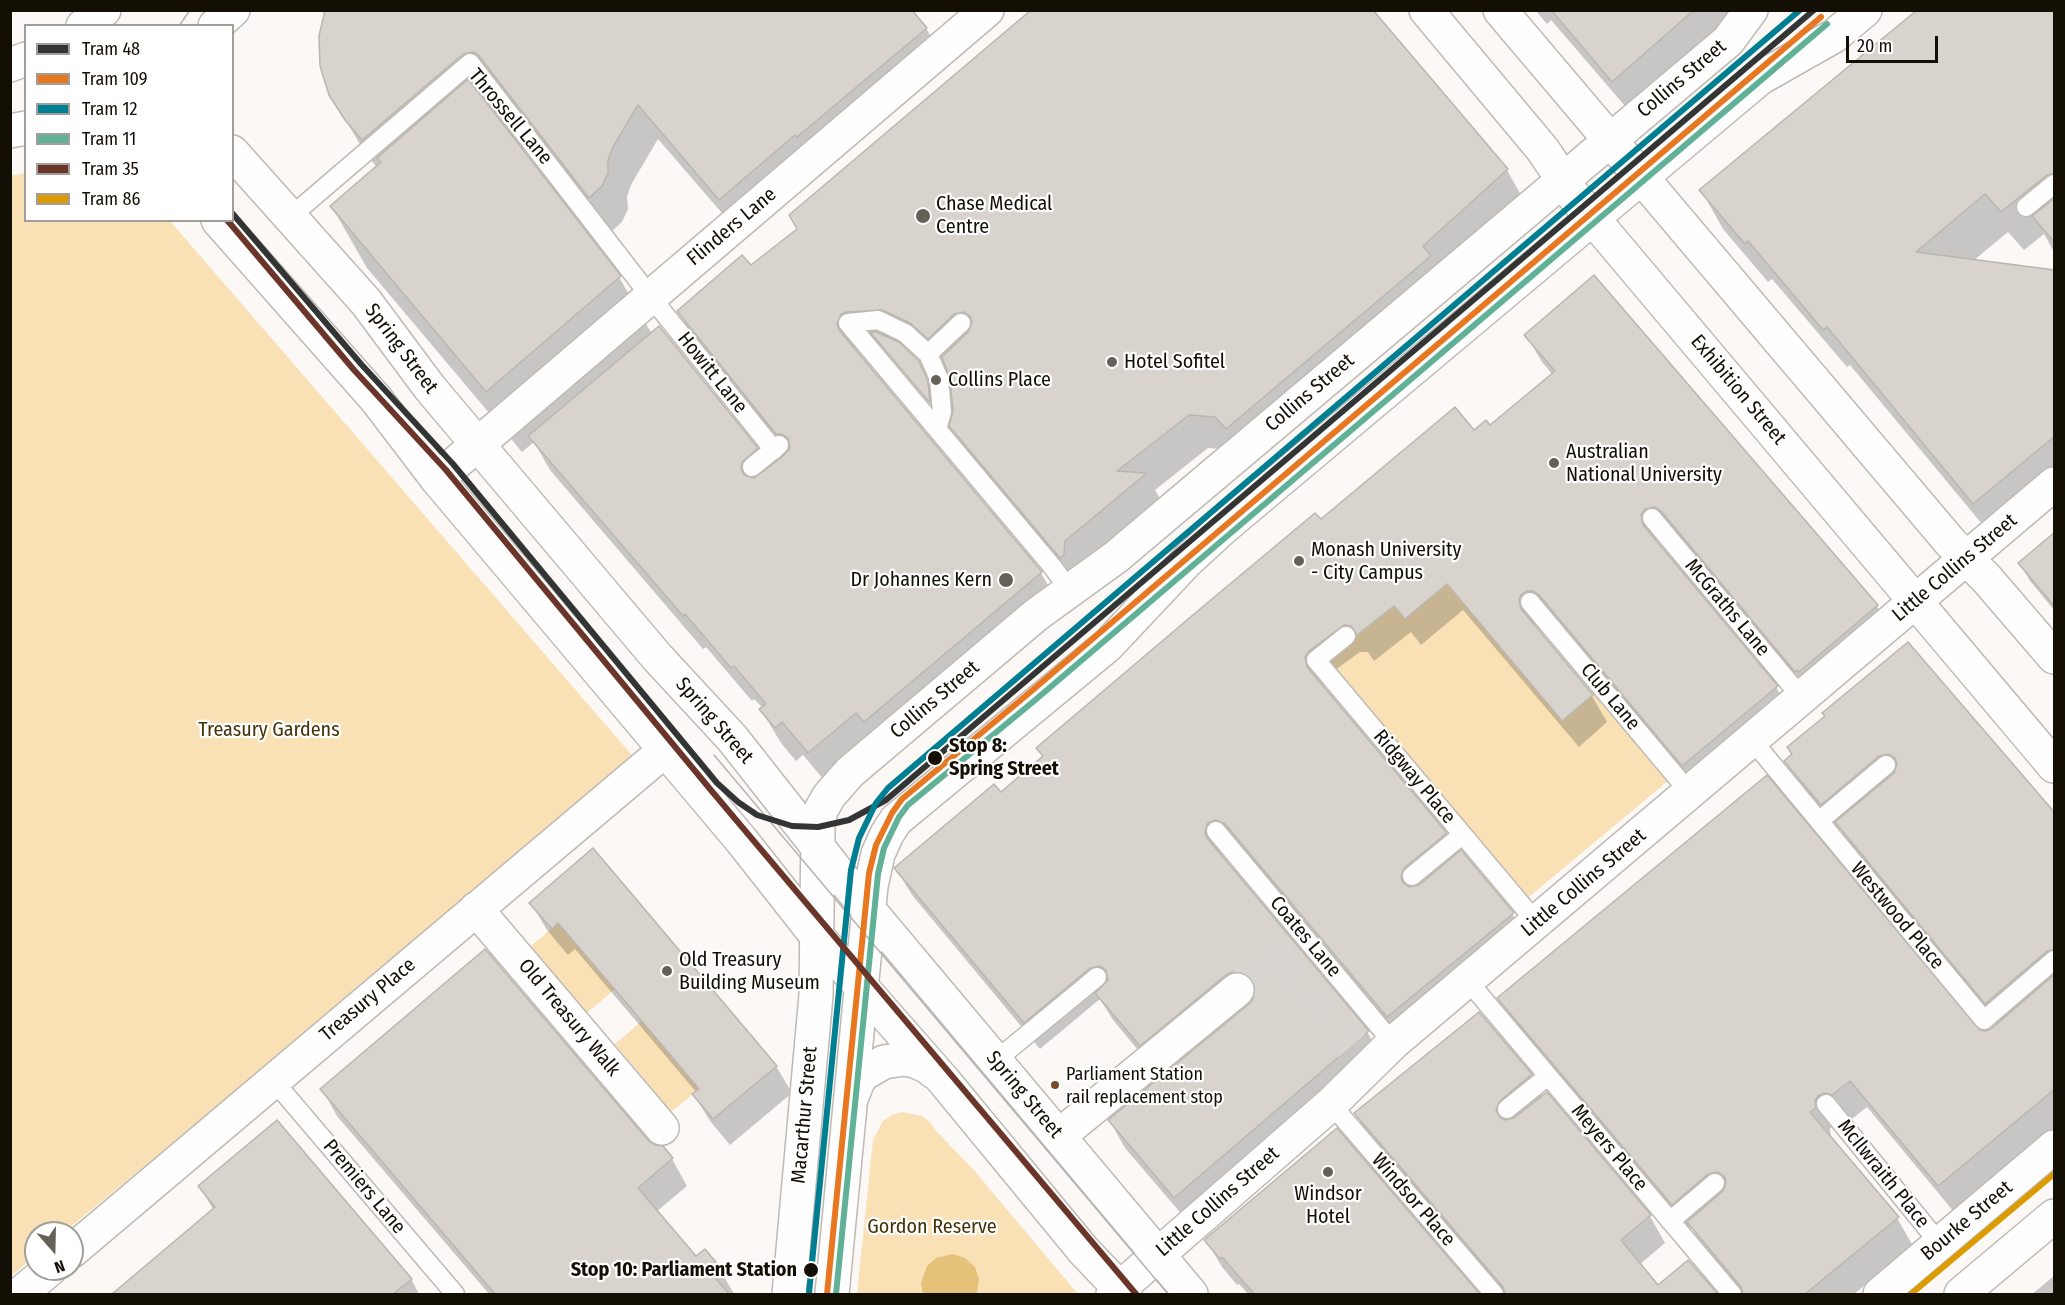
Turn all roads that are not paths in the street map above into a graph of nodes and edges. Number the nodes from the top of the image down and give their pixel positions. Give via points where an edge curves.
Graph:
1 (104, 10) edge
2 (233, 10) edge
3 (987, 10) edge
4 (1426, 10) edge
5 (1751, 10) edge
6 (1865, 10) edge
7 (1508, 13) edge
8 (86, 24) edge
9 (217, 24) edge
10 (1609, 140) junction
11 (234, 154) edge
12 (1641, 178) junction
13 (1562, 180) junction
14 (2055, 183) edge
15 (2026, 207) dead end
16 (290, 217) junction
17 (1593, 218) junction
18 (221, 222) edge
19 (650, 296) junction
20 (961, 323) dead end
21 (928, 354) junction
22 (937, 429) junction
23 (477, 444) junction
24 (752, 467) dead end
25 (437, 479) junction
26 (2055, 484) edge
27 (1652, 518) dead end
28 (1966, 559) junction
29 (1069, 589) junction
30 (1916, 601) junction
31 (1530, 602) dead end
32 (1346, 636) dead end
33 (2055, 657) edge
34 (1802, 698) junction
35 (1752, 740) junction
36 (664, 751) junction
37 (860, 764) junction
38 (1886, 765) dead end
39 (2055, 766) edge
40 (1690, 793) junction
41 (776, 794) junction
42 (1819, 821) junction
43 (1216, 831) dead end
44 (1462, 835) junction
45 (816, 847) junction
46 (1412, 876) dead end
47 (476, 909) junction
48 (869, 910) junction
49 (1537, 923) junction
50 (816, 935) junction
51 (2055, 960) edge
52 (1097, 977) dead end
53 (1468, 981) junction
54 (861, 987) junction
55 (1237, 990) tunnel mouth
56 (1393, 1043) junction
57 (995, 1060) junction
58 (1548, 1076) junction
59 (273, 1080) junction
60 (944, 1081) junction
61 (851, 1099) junction
62 (1331, 1104) junction
63 (1826, 1104) dead end
64 (1507, 1109) dead end
65 (662, 1128) dead end
66 (1059, 1136) junction
67 (2055, 1147) edge
68 (1715, 1183) dead end
69 (2055, 1216) edge
70 (1670, 1221) junction
71 (84, 1241) edge
72 (1940, 1244) junction
73 (1158, 1255) junction
74 (36, 1281) edge
75 (1119, 1292) edge
76 (20, 1294) edge
77 (455, 1294) edge
78 (789, 1294) edge
79 (832, 1294) edge
80 (1191, 1294) edge
81 (1494, 1294) edge
82 (1732, 1294) edge
83 (1880, 1294) edge
84 (1961, 1294) edge

1 - 8 street
2 - 9 street
3 - 19 street, Flinders Lane
4 - 13 street, Exhibition Street via 1543,150
5 - 10 street, Collins Street via 1728,40
6 - 12 street via 1834,36 1760,78
7 - 10 street
10 - 12 street
10 - 13 street, Collins Street
11 - 16 street, Spring Street
12 - 17 street
12 - 28 street
13 - 17 street, Exhibition Street
13 - 29 street, Collins Street via 1116,557
14 - 15 lane
16 - 19 lane, Throssell Lane via 470,63
16 - 23 street, Spring Street via 366,302
17 - 30 street, Exhibition Street
17 - 48 street via 1224,527 1108,645 904,812 891,827 878,854
18 - 25 street via 376,399
19 - 23 street, Flinders Lane
19 - 24 lane, Howitt Lane via 777,447
20 - 21 lane
21 - 22 lane via 939,379 942,412
21 - 22 lane via 905,333 878,320 848,323
22 - 29 lane
23 - 25 street, Flinders Lane
23 - 41 street, Spring Street
25 - 36 street
26 - 28 street, Little Collins Street
27 - 34 lane, McGraths Lane
28 - 30 street, Little Collins Street
28 - 33 street
29 - 37 street, Collins Street
30 - 34 street, Little Collins Street
30 - 39 street, Exhibition Street
31 - 40 lane, Club Lane
32 - 44 lane, Ridgway Place via 1316,660
34 - 35 street, Little Collins Street
35 - 40 street, Little Collins Street
35 - 42 lane, Westwood Place
36 - 47 street, Treasury Place
36 - 50 street
37 - 41 street, Collins Street via 808,803 788,803
37 - 45 street, Collins Street via 822,807
38 - 42 lane
40 - 49 street, Little Collins Street
41 - 45 street, Spring Street
42 - 51 lane, Westwood Place via 1984,1020
43 - 56 lane, Coates Lane
44 - 46 lane
44 - 49 lane, Ridgway Place
45 - 48 street, Spring Street
45 - 50 street, Collins Street
47 - 59 street, Treasury Place
47 - 65 street, Old Treasury Walk
48 - 54 street
48 - 57 street, Spring Street
49 - 53 street, Little Collins Street
50 - 54 street
50 - 78 street, Macarthur Street via 815,1008
52 - 57 lane
53 - 56 street, Little Collins Street
53 - 58 lane, Meyers Place
54 - 60 street
54 - 61 street
55 - 66 street
56 - 62 street, Little Collins Street via 1360,1056
57 - 66 street, Spring Street
58 - 64 lane
58 - 70 lane, Meyers Place
59 - 71 street, Treasury Place
59 - 77 lane, Premiers Lane
60 - 61 street via 915,1061 893,1059 863,1074
60 - 75 street
61 - 79 street
62 - 73 street, Little Collins Street
62 - 81 lane, Windsor Place
63 - 72 lane, McIlwraith Place
66 - 73 street, Spring Street
67 - 72 street, Bourke Street
68 - 70 lane
69 - 84 street
70 - 82 lane, Meyers Place
72 - 83 street, Bourke Street
73 - 75 street, Little Collins Street
73 - 80 street, Spring Street
74 - 76 street

